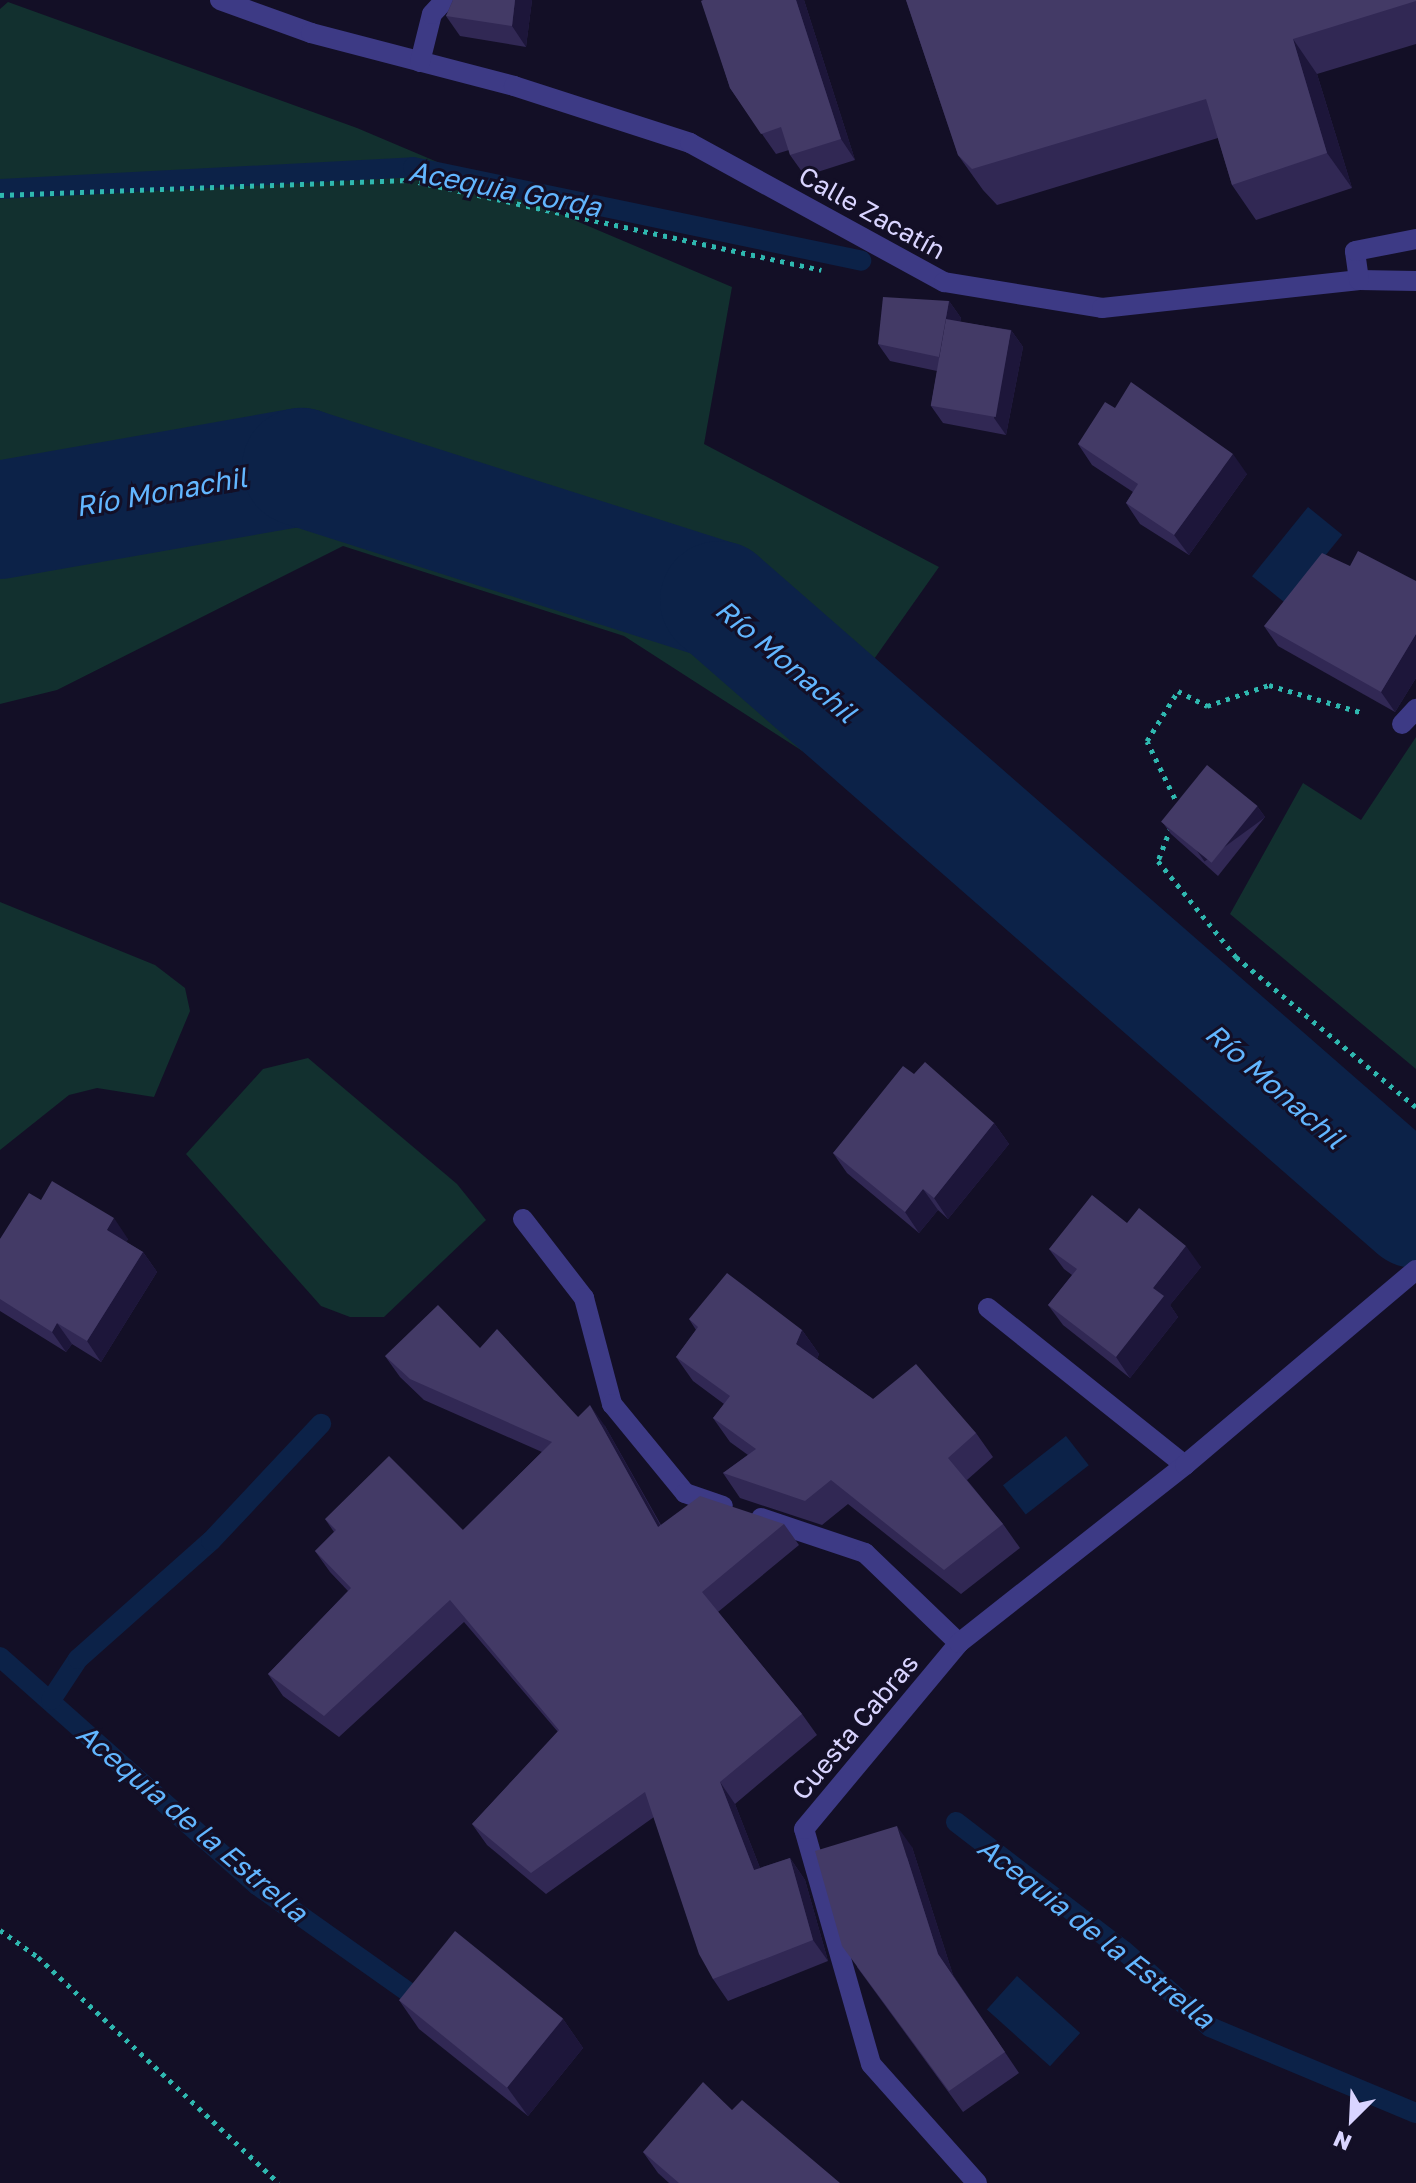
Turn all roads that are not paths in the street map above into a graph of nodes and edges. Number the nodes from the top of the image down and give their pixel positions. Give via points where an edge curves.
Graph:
1 (220, 0) edge
2 (445, 0) edge
3 (420, 62) junction
4 (1416, 239) edge
5 (1359, 280) junction
6 (1416, 281) edge
7 (523, 1219) dead end
8 (1416, 1270) edge
9 (988, 1308) dead end
10 (1185, 1465) junction
11 (959, 1643) junction
12 (977, 2183) edge

1 - 3 street, Calle Zacatín via 311,33
2 - 3 street via 432,14
3 - 5 street, Calle Zacatín via 514,86 690,143 944,282 1102,308
4 - 5 street via 1355,251
5 - 6 street, Calle Zacatín
7 - 11 street via 584,1298 612,1404 685,1493 865,1553
8 - 10 street, Cuesta Cabras
9 - 10 street
10 - 11 street, Cuesta Cabras
11 - 12 street, Cuesta Cabras via 804,1829 871,2064

